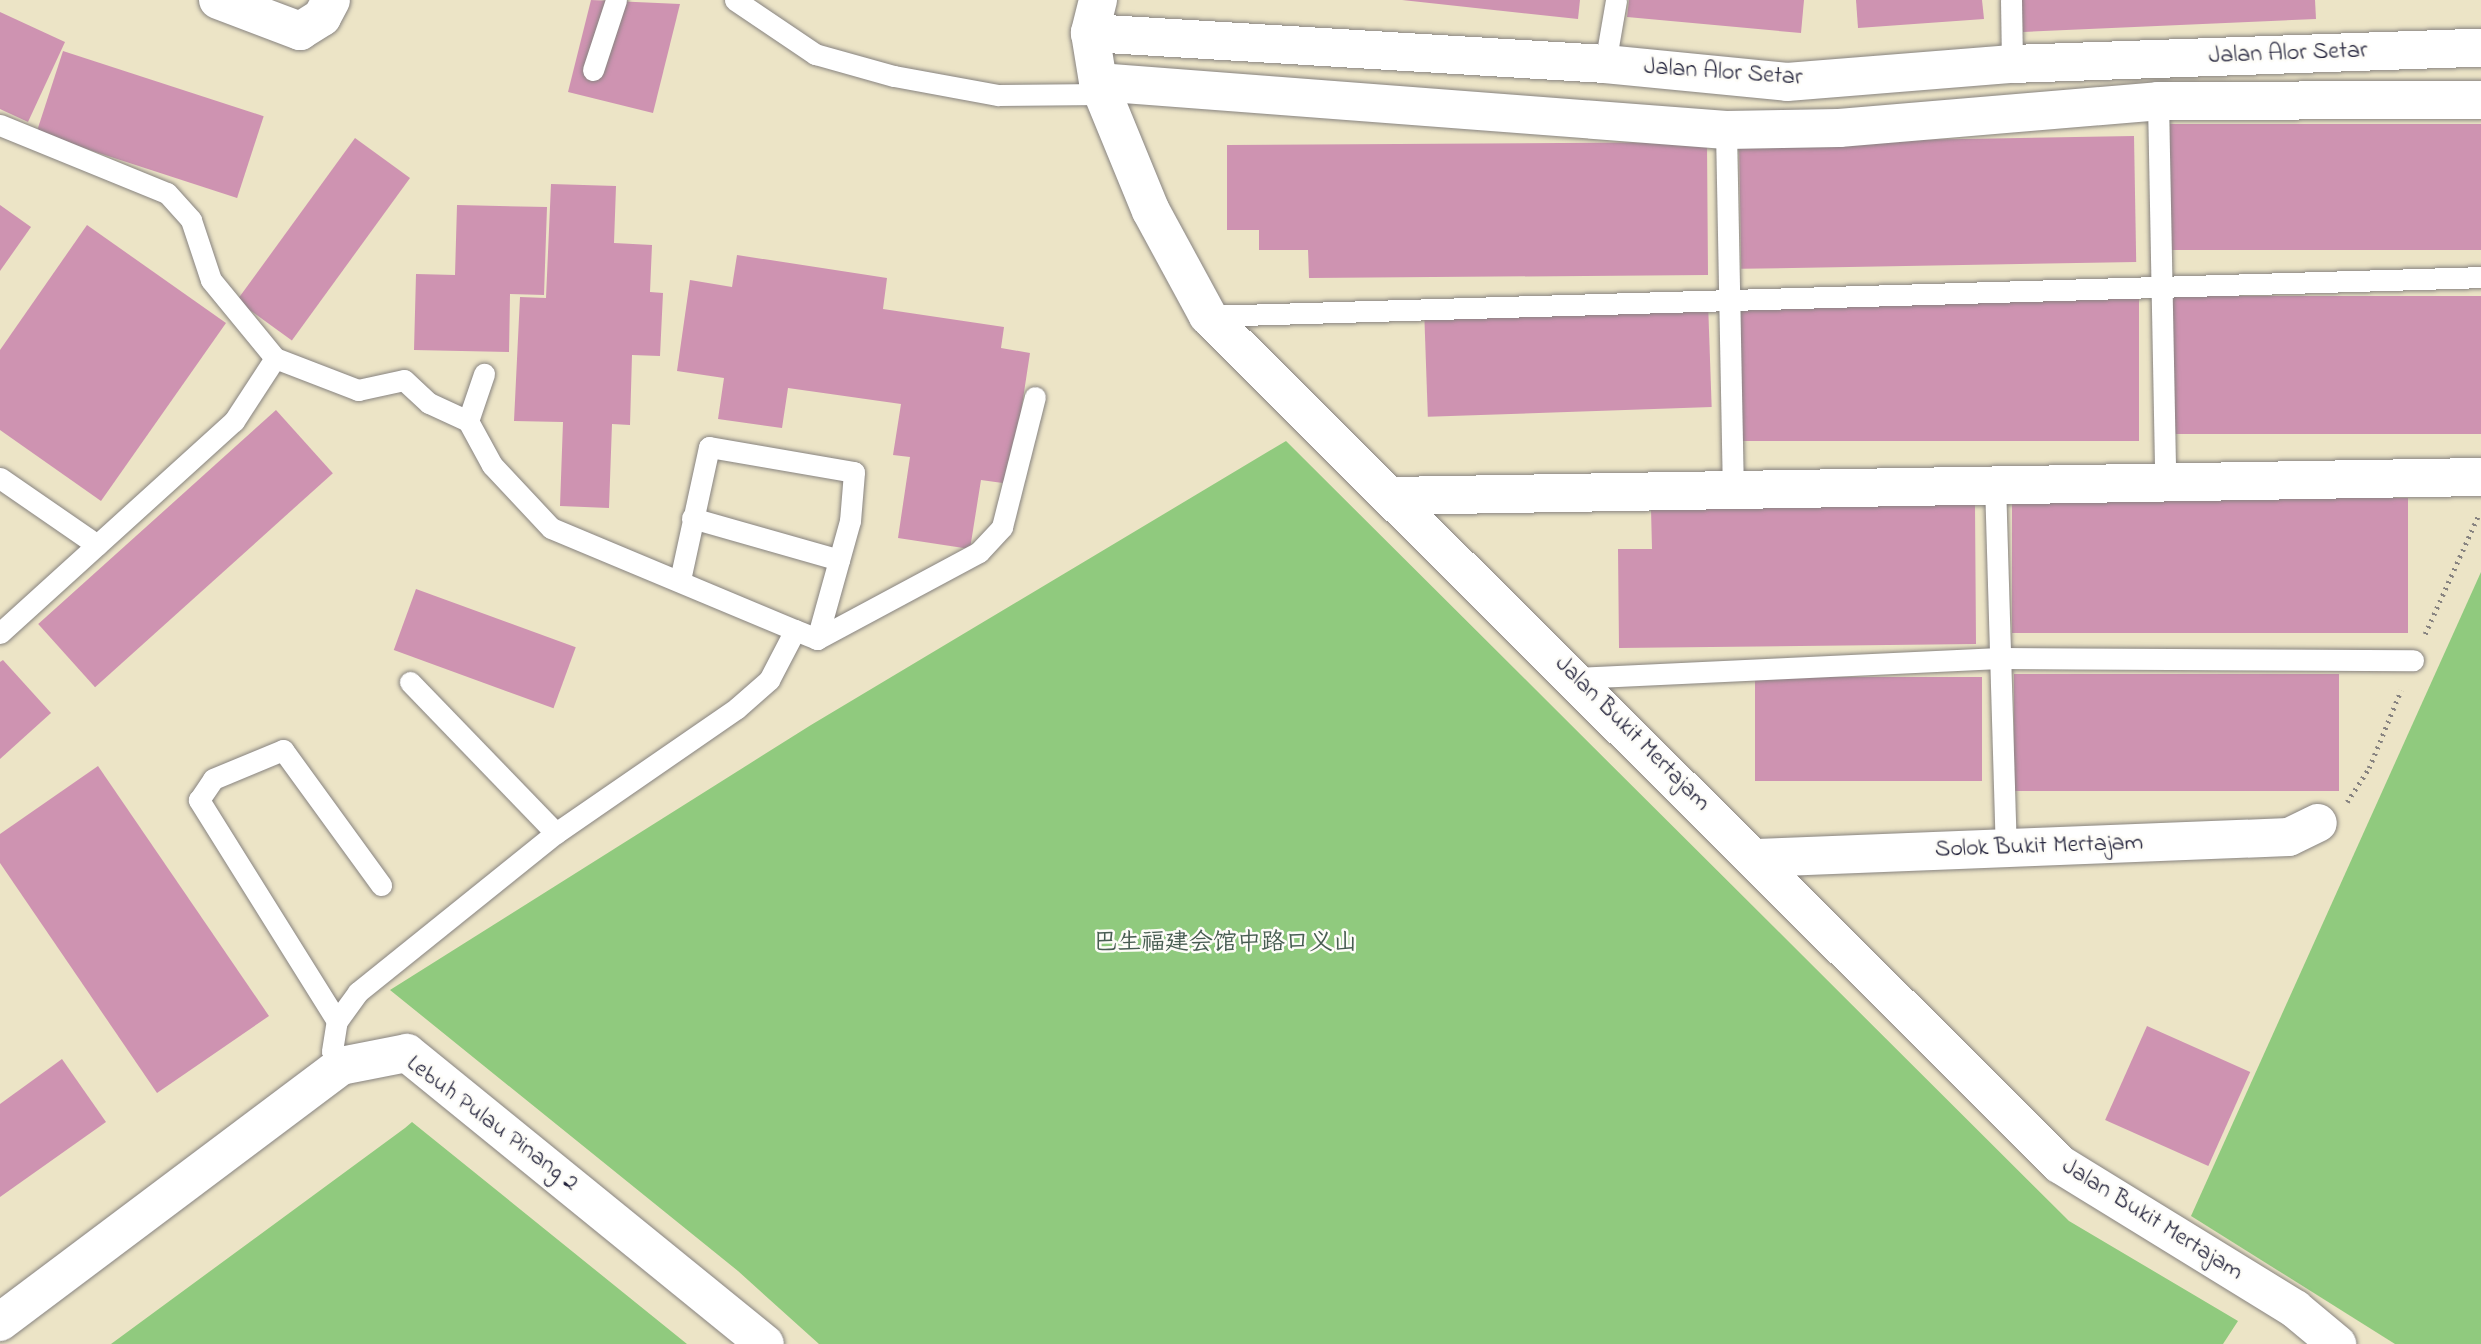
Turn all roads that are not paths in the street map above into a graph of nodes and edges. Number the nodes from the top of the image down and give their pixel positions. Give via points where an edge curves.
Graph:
1 (218, 0) edge
2 (331, 0) edge
3 (615, 0) edge
4 (735, 0) edge
5 (1616, 0) edge
6 (2011, 0) edge
7 (1094, 17) edge
8 (2481, 48) edge
9 (1605, 64) junction
10 (2012, 64) junction
11 (593, 70) dead end
12 (1101, 88) junction
13 (2481, 100) edge
14 (2158, 101) junction
15 (0, 125) edge
16 (1726, 130) junction
17 (2481, 277) edge
18 (2162, 287) junction
19 (1729, 300) junction
20 (1208, 316) junction
21 (275, 358) junction
22 (484, 373) dead end
23 (1035, 397) dead end
24 (468, 421) junction
25 (2481, 477) edge
26 (0, 478) edge
27 (2165, 481) junction
28 (1994, 483) junction
29 (1732, 486) junction
30 (1391, 496) junction
31 (692, 518) junction
32 (97, 545) junction
33 (839, 560) junction
34 (680, 580) junction
35 (795, 630) junction
36 (0, 633) edge
37 (817, 639) junction
38 (2000, 658) junction
39 (2413, 660) dead end
40 (1575, 678) junction
41 (410, 682) dead end
42 (2318, 823) dead end
43 (556, 833) junction
44 (2006, 848) junction
45 (1757, 858) junction
46 (381, 885) dead end
47 (337, 1021) junction
48 (341, 1066) junction
49 (0, 1322) edge
50 (765, 1344) edge
51 (2337, 1344) edge

1 - 2 street via 300,31 322,17
3 - 11 lane
4 - 12 lane via 815,54 894,76 998,95
5 - 9 lane
6 - 10 lane
7 - 9 street, Jalan Alor Setar
7 - 12 street, Jalan Bukit Mertajam
8 - 10 street, Jalan Alor Setar
9 - 10 street, Jalan Alor Setar via 1787,82
12 - 16 street
12 - 20 street, Jalan Bukit Mertajam via 1152,211
13 - 14 street
14 - 16 street via 1839,128
14 - 18 lane
15 - 21 lane via 167,193 191,220 211,280
16 - 19 lane
17 - 18 lane
18 - 19 lane
18 - 27 lane
19 - 20 lane
19 - 29 lane
20 - 30 street, Jalan Bukit Mertajam
21 - 24 lane via 358,390 404,380 429,403
21 - 32 lane via 234,421
22 - 24 lane
23 - 37 lane via 1002,527 979,552
24 - 34 lane via 492,465 551,528
25 - 27 street
26 - 32 lane
27 - 28 street
28 - 29 street
28 - 38 lane
29 - 30 street
30 - 40 street, Jalan Bukit Mertajam
31 - 33 lane
31 - 33 lane via 709,447 854,472
31 - 34 lane
32 - 36 lane
33 - 37 lane
34 - 35 lane
35 - 37 lane
35 - 43 lane via 769,680 737,708
38 - 39 lane
38 - 40 lane
38 - 44 lane
40 - 45 street, Jalan Bukit Mertajam
41 - 43 lane
42 - 44 street, Solok Bukit Mertajam via 2290,837
43 - 47 lane via 358,992
44 - 45 street, Solok Bukit Mertajam
45 - 51 street, Jalan Bukit Mertajam via 2061,1165 2295,1309
46 - 47 lane via 283,750 213,779 199,800
47 - 48 lane via 331,1051
48 - 49 street, Lebuh Pulau Pinang 2
48 - 50 street, Lebuh Pulau Pinang 2 via 407,1053

